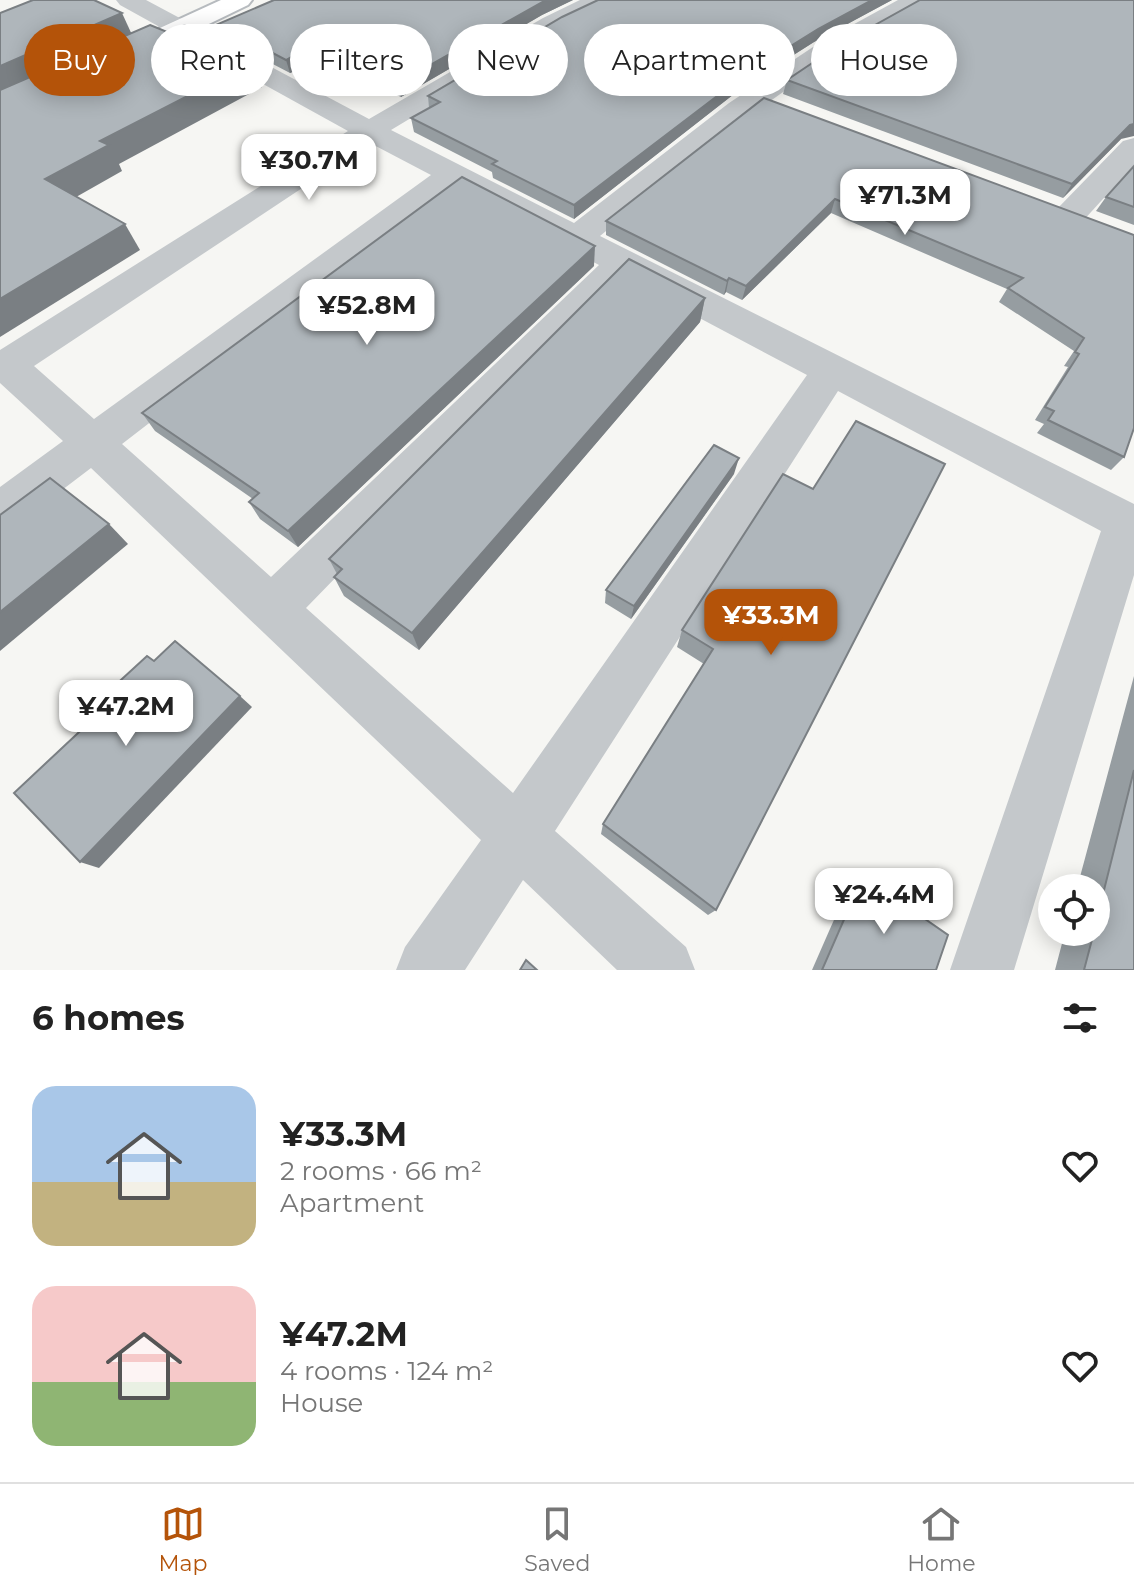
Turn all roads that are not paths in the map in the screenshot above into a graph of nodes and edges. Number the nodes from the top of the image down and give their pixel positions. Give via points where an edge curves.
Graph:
1 (128, 0) edge
2 (240, 0) edge
3 (599, 0) edge
4 (916, 0) edge
5 (175, 24) edge
6 (191, 24) edge
7 (795, 71) edge
8 (274, 78) edge
9 (755, 96) joint
10 (785, 108) edge
11 (369, 131) junction
12 (1134, 147) edge
13 (453, 174) junction
14 (1039, 204) edge
15 (576, 238) junction
16 (623, 262) junction
17 (4, 366) edge
18 (831, 370) junction
19 (93, 443) junction
20 (0, 512) edge
21 (1130, 524) edge
22 (273, 608) junction
23 (518, 836) junction
24 (428, 970) edge
25 (663, 970) edge
26 (982, 970) edge

1 - 5 street
2 - 6 main road
3 - 11 street
4 - 7 street
8 - 11 street
9 - 10 street
9 - 15 street
11 - 13 street
11 - 17 street
12 - 14 street via 1082,221
13 - 15 street
13 - 19 street
15 - 16 street
16 - 18 street
16 - 22 street
17 - 19 street
18 - 21 street
18 - 23 street
19 - 20 street
19 - 22 street
21 - 26 street
22 - 23 street
23 - 24 street
23 - 25 street

